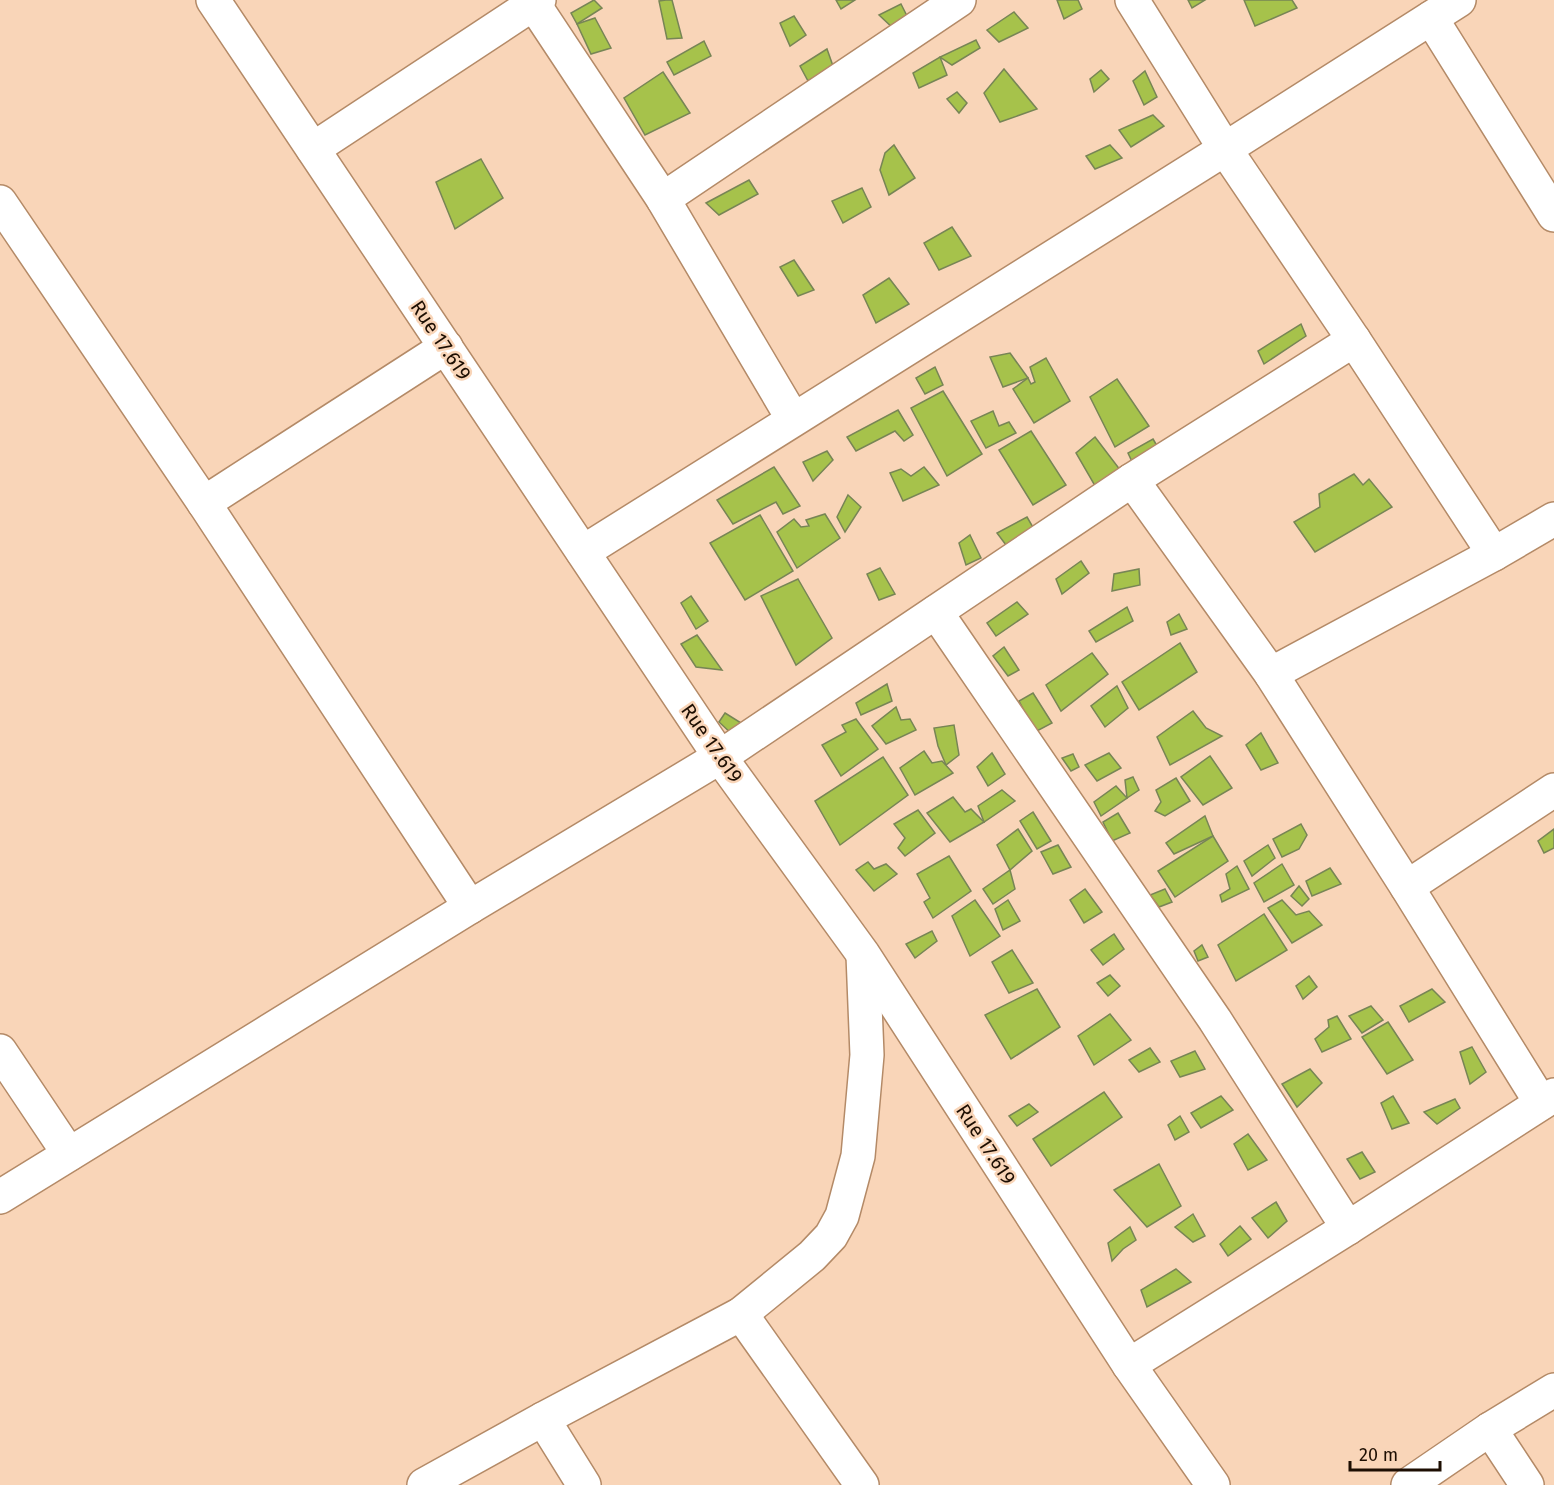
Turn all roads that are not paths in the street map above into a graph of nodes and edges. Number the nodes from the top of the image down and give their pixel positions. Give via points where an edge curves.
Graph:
1 (213, 0) edge
2 (959, 0) edge
3 (1132, 0) edge
4 (1459, 0) edge
5 (534, 1) edge
6 (1431, 18) junction
7 (313, 149) junction
8 (1225, 149) junction
9 (663, 199) junction
10 (0, 202) edge
11 (1554, 215) edge
12 (1354, 340) junction
13 (446, 347) junction
14 (793, 419) junction
15 (1132, 480) junction
16 (204, 502) junction
17 (1554, 519) edge
18 (583, 552) junction
19 (1494, 554) junction
20 (936, 612) junction
21 (1271, 674) junction
22 (720, 757) junction
23 (1554, 790) edge
24 (1407, 887) junction
25 (470, 907) junction
26 (863, 954) junction
27 (0, 1051) edge
28 (1548, 1099) edge
29 (69, 1154) junction
30 (0, 1197) edge
31 (1348, 1228) junction
32 (741, 1314) junction
33 (1129, 1365) junction
34 (1554, 1390) edge
35 (543, 1419) junction
36 (1490, 1429) junction
37 (424, 1485) edge
38 (584, 1485) edge
39 (862, 1485) edge
40 (1213, 1485) edge
41 (1408, 1485) edge
42 (1527, 1485) edge

1 - 7 street, Rue 17.619
2 - 9 street
3 - 8 street
4 - 6 street
5 - 7 street
5 - 9 street
6 - 8 street
6 - 11 street
7 - 13 street, Rue 17.619
8 - 12 street
8 - 14 street
9 - 14 street
10 - 16 street
12 - 15 street
12 - 19 street
13 - 16 street
13 - 18 street, Rue 17.619
14 - 18 street
15 - 20 street
15 - 21 street
16 - 25 street
17 - 19 street
18 - 22 street, Rue 17.619
19 - 21 street
20 - 22 street
20 - 31 street via 1215,1020
21 - 24 street
22 - 25 street
22 - 26 street, Rue 17.619
23 - 24 street
24 - 28 street
25 - 29 street
26 - 32 street via 867,1055 858,1156 842,1216 831,1236 812,1256
26 - 33 street, Rue 17.619
27 - 29 street
28 - 31 street
29 - 30 street
31 - 33 street
32 - 35 street
32 - 39 street
33 - 40 street, Rue 17.619
34 - 36 street
35 - 37 street
35 - 38 street
36 - 41 street
36 - 42 street

